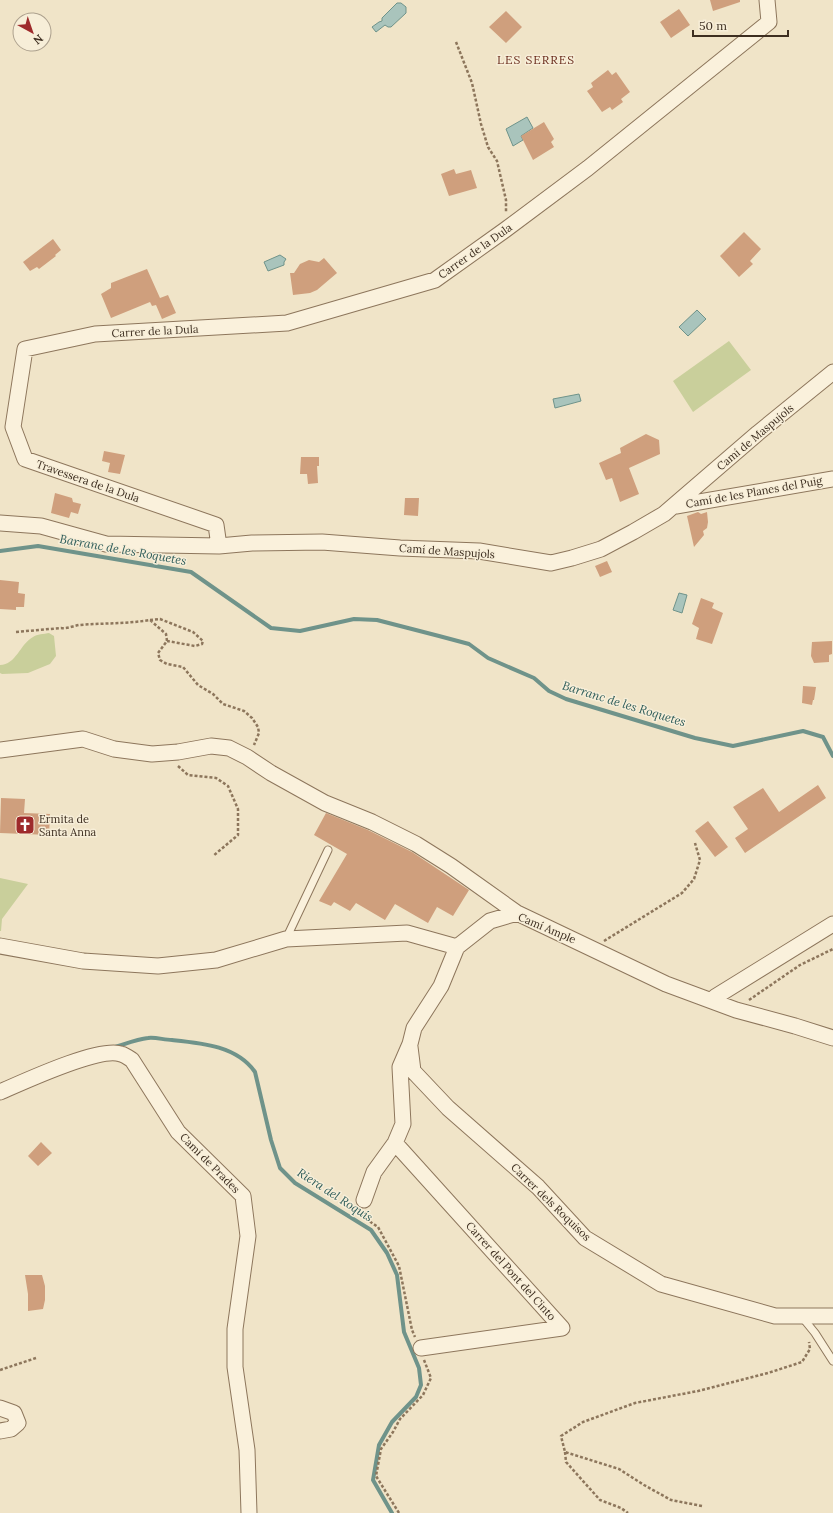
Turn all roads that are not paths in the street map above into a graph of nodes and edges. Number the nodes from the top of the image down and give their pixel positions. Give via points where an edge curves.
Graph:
1 (767, 0) edge
2 (25, 349) joint
3 (833, 372) edge
4 (833, 479) edge
5 (675, 506) junction
6 (0, 523) edge
7 (219, 546) junction
8 (0, 750) edge
9 (328, 850) dead end
10 (517, 913) junction
11 (833, 924) edge
12 (286, 939) junction
13 (0, 946) edge
14 (457, 947) junction
15 (715, 997) dead end
16 (833, 1038) edge
17 (410, 1044) junction
18 (0, 1092) edge
19 (395, 1143) junction
20 (364, 1200) road end
21 (802, 1316) junction
22 (833, 1316) edge
23 (421, 1348) road end
24 (833, 1361) edge
25 (0, 1408) edge
26 (0, 1430) edge
27 (249, 1513) edge

1 - 2 street, Carrer de la Dula via 769,22 588,168 434,280 287,324 95,334
2 - 7 street, Travessera de la Dula via 13,427 25,459 216,525
3 - 5 street, Camí de Maspujols
4 - 5 street, Camí de les Planes del Puig
5 - 7 street, Camí de Maspujols via 601,549 551,563 479,551 322,542
6 - 7 street, Camí de Maspujols via 41,526 106,544
8 - 10 street via 84,739 114,749 152,754 211,746 229,748 325,803 416,844
9 - 12 lane
10 - 14 street, Camí Ample via 490,921
10 - 16 street, Camí Ample via 666,984 736,1010
11 - 15 street
12 - 13 street via 216,960 158,966 83,961
12 - 14 street via 407,933
14 - 17 street, Camí Ample via 441,986 414,1028
17 - 19 street, Camí Ample via 400,1067 403,1124
17 - 21 street, Carrer dels Roquisos via 413,1071 448,1108 538,1187 584,1238 661,1284 775,1316
18 - 27 street, Camí de Prades via 58,1067 103,1054 120,1053 132,1060 178,1132 243,1196 248,1236 235,1329 235,1367 247,1450
19 - 20 street, Camí Ample via 374,1172
19 - 23 street, Carrer del Pont del Cinto via 562,1328
21 - 22 street, Carrer dels Roquisos
21 - 24 lane
25 - 26 street via 14,1413 18,1423 11,1429

